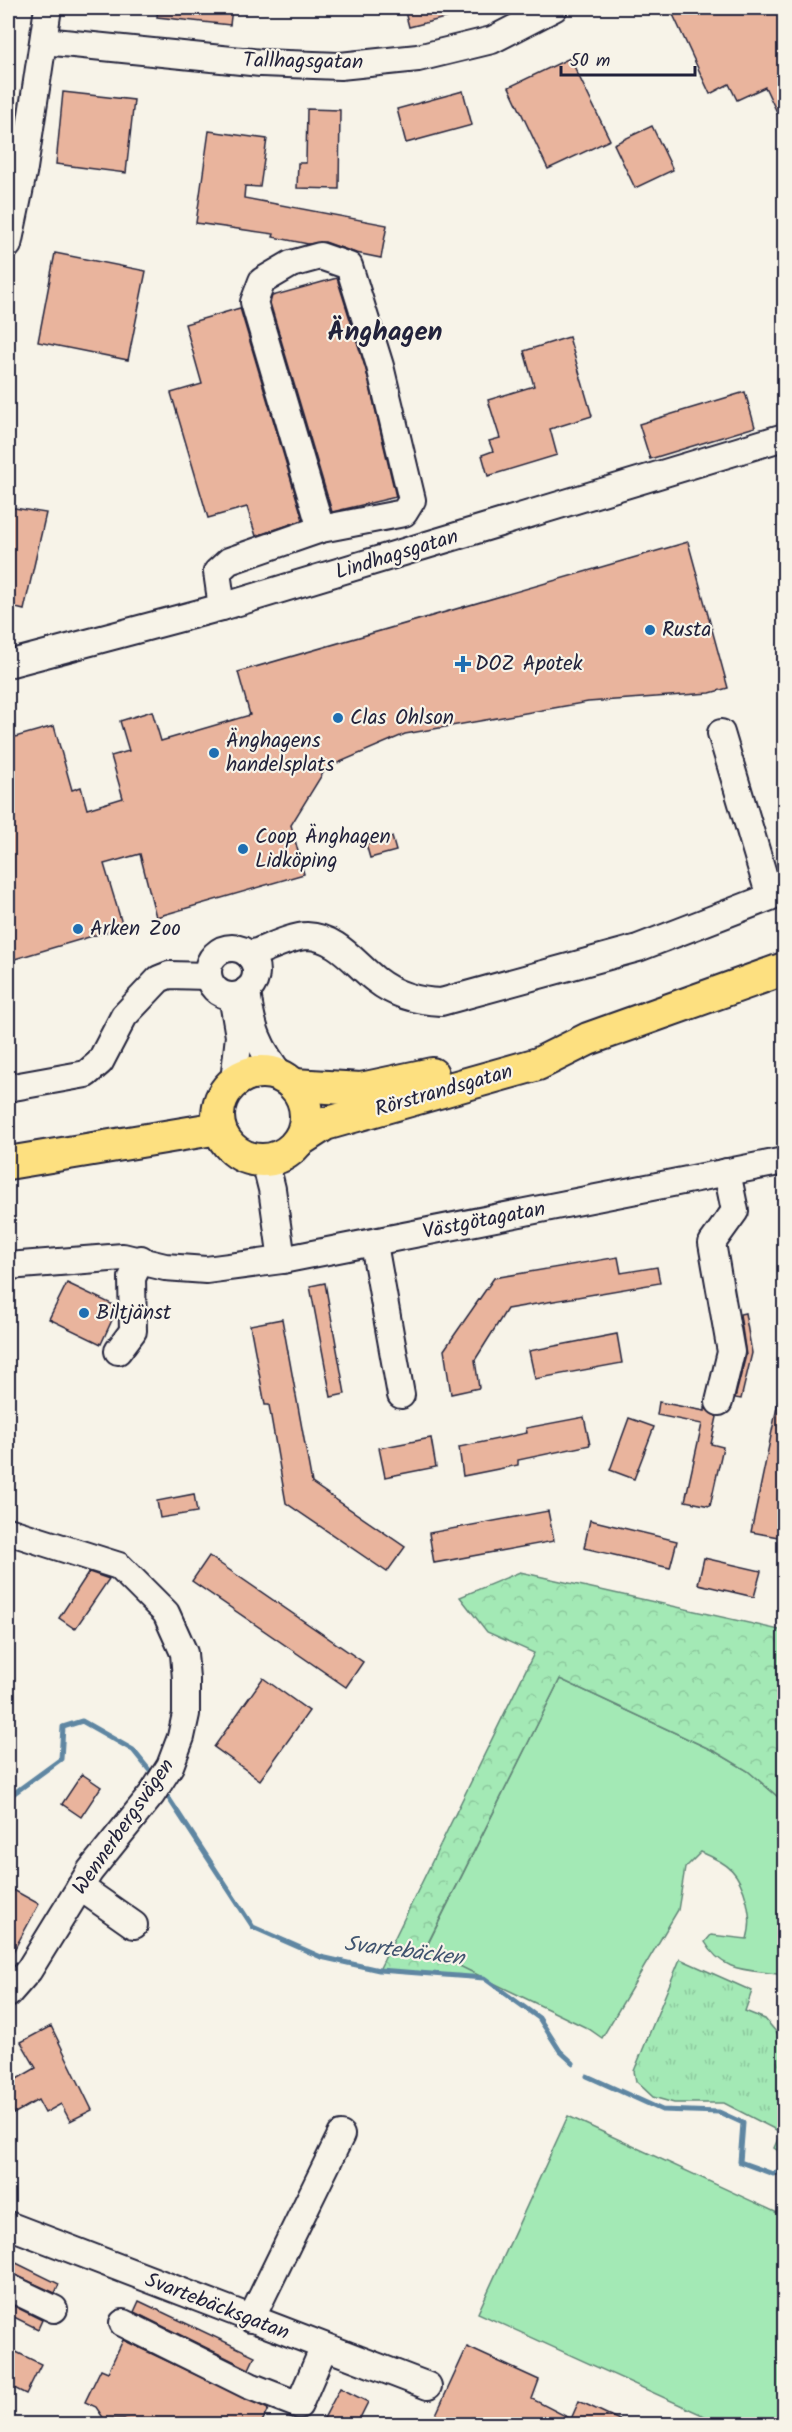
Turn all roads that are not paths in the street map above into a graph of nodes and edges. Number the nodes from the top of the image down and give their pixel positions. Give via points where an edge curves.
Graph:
1 (48, 8) edge
2 (554, 8) edge
3 (44, 41) junction
4 (16, 167) edge
5 (8, 246) edge
6 (784, 437) edge
7 (321, 530) junction
8 (222, 607) junction
9 (8, 664) edge
10 (721, 733) dead end
11 (249, 955) junction
12 (784, 969) edge
13 (208, 976) junction
14 (238, 993) junction
15 (588, 1039) junction
16 (288, 1081) junction
17 (234, 1082) junction
18 (8, 1088) edge
19 (219, 1128) junction
20 (300, 1140) junction
21 (265, 1161) junction
22 (784, 1161) edge
23 (8, 1163) edge
24 (727, 1172) junction
25 (374, 1244) junction
26 (141, 1259) junction
27 (282, 1260) junction
28 (8, 1266) edge
29 (118, 1351) dead end
30 (401, 1395) dead end
31 (719, 1402) dead end
32 (8, 1531) edge
33 (80, 1887) junction
34 (134, 1925) dead end
35 (8, 1994) edge
36 (341, 2136) dead end
37 (8, 2225) edge
38 (8, 2287) edge
39 (54, 2309) dead end
40 (251, 2319) junction
41 (123, 2323) dead end
42 (324, 2347) junction
43 (428, 2386) dead end

1 - 3 street
2 - 3 street, Tallhagsgatan via 492,40 418,58 340,66 261,63
3 - 4 street
4 - 5 street
6 - 8 street, Lindhagsgatan
7 - 7 street via 254,302 262,281 291,264 320,256 349,266 380,366 412,500 404,513
7 - 8 street via 229,561 217,573
8 - 9 street, Lindhagsgatan
10 - 11 street via 770,897 638,948 441,1002 398,994 328,940 305,936
11 - 13 street via 230,948 221,950 209,966
11 - 14 street via 256,973 254,982
12 - 15 main road, Rörstrandsgatan
13 - 14 street via 212,985
13 - 18 street via 169,975 159,979 124,1016 100,1062 86,1074
14 - 16 street via 260,1046
14 - 17 street via 234,1007 239,1036
15 - 16 main road, Rörstrandsgatan via 532,1046 435,1074 361,1089
15 - 20 main road, Rörstrandsgatan via 538,1064 325,1124
16 - 17 main road, Rörstrandsgatan via 258,1072
16 - 20 main road via 302,1098 306,1112
17 - 19 main road via 218,1107
19 - 21 main road via 236,1152
19 - 23 main road
20 - 21 main road, Rörstrandsgatan via 279,1157
21 - 27 street
22 - 24 street, Västgötagatan
24 - 25 street, Västgötagatan
24 - 31 street via 735,1210 712,1243 731,1352
25 - 27 street, Västgötagatan
25 - 30 street
26 - 27 street, Västgötagatan via 183,1269 225,1269
26 - 28 street, Västgötagatan via 103,1256 76,1262
26 - 29 street via 132,1278 133,1331
32 - 33 street, Wennerbergsvägen via 119,1566 166,1612 184,1653 186,1714 176,1755 152,1794
33 - 34 street
33 - 35 street, Wennerbergsvägen via 29,1970
36 - 40 street
37 - 40 street, Svartebäcksgatan
38 - 39 street
40 - 42 street, Svartebäcksgatan
41 - 42 street via 299,2406
42 - 43 street, Svartebäcksgatan

